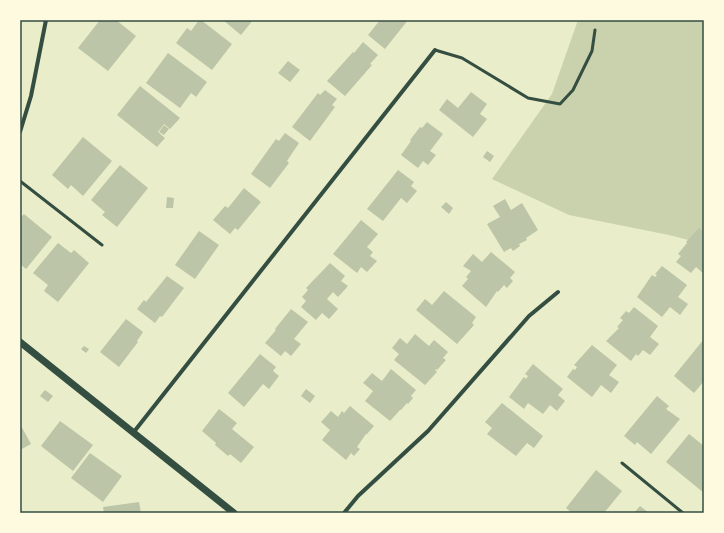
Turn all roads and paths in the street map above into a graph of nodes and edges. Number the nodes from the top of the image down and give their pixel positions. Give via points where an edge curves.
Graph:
1 (46, 20) edge
2 (595, 30) dead end
3 (435, 50) joint
4 (20, 132) edge
5 (20, 181) edge
6 (102, 244) dead end
7 (558, 292) dead end
8 (20, 342) edge
9 (133, 433) junction
10 (622, 463) dead end
11 (226, 507) junction
12 (221, 513) edge
13 (234, 513) edge
14 (344, 513) edge
15 (683, 513) edge

1 - 4 street
2 - 3 lane via 592,51 573,90 560,104 528,98 462,58
3 - 9 street
5 - 6 lane
7 - 14 street via 529,316 428,431 358,496
8 - 9 street
9 - 11 street
10 - 15 lane
11 - 12 street
11 - 13 street

